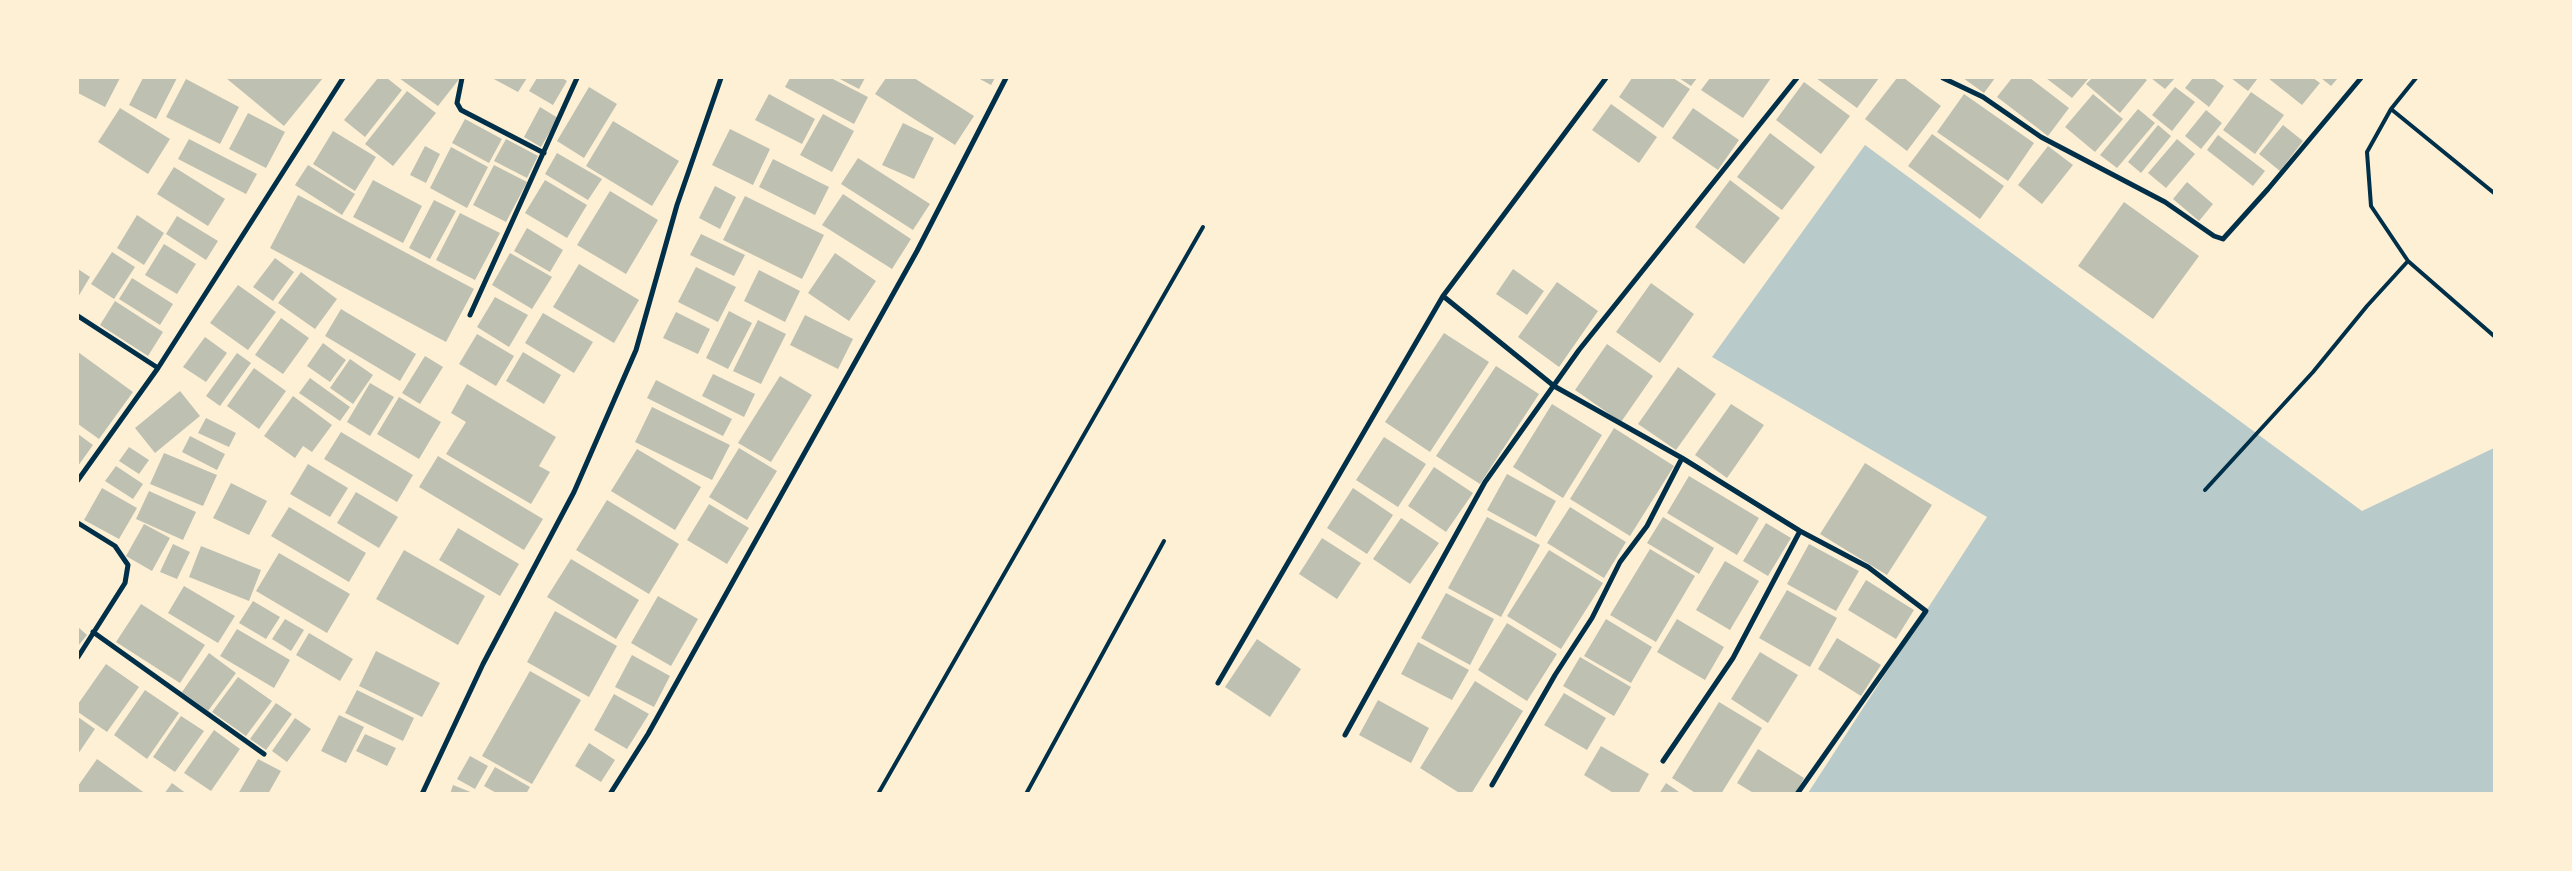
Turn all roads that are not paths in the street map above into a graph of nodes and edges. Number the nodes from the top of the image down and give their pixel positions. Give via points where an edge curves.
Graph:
1 (342, 78) edge
2 (462, 78) edge
3 (577, 78) edge
4 (721, 78) edge
5 (1006, 78) edge
6 (1606, 78) edge
7 (1797, 78) edge
8 (1945, 78) edge
9 (2361, 78) edge
10 (2416, 78) edge
11 (2391, 109) junction
12 (544, 153) junction
13 (2494, 192) edge
14 (1203, 227) dead end
15 (2408, 261) junction
16 (1443, 296) junction
17 (78, 316) edge
18 (470, 316) dead end
19 (2494, 336) edge
20 (158, 368) junction
21 (1554, 386) junction
22 (1682, 458) junction
23 (78, 480) edge
24 (2205, 490) dead end
25 (78, 523) edge
26 (1800, 531) junction
27 (1164, 541) dead end
28 (93, 632) junction
29 (78, 657) edge
30 (1218, 683) dead end
31 (1345, 735) dead end
32 (264, 754) dead end
33 (1663, 760) dead end
34 (1492, 785) dead end
35 (422, 794) edge
36 (610, 794) edge
37 (878, 794) edge
38 (1026, 794) edge
39 (1797, 794) edge

1 - 20 street
2 - 12 street via 457,103 461,110
3 - 12 street
4 - 35 street via 677,205 636,350 574,492 483,664
5 - 36 street via 917,251 648,734
6 - 16 street
7 - 21 street
8 - 9 street via 1983,97 2041,137 2165,202 2222,239
10 - 11 lane
11 - 13 lane
11 - 15 lane via 2366,152 2371,206
12 - 18 street
14 - 37 lane
15 - 19 lane
15 - 24 lane via 2313,372
16 - 21 street
16 - 30 street
17 - 20 street
20 - 23 street
21 - 22 street
21 - 31 street via 1485,482
22 - 26 street
22 - 34 street via 1647,526 1620,562 1592,618
25 - 28 street via 115,546 128,565 125,582
26 - 33 street via 1733,658
26 - 39 street via 1868,567 1926,611
27 - 38 lane
28 - 29 street
28 - 32 street

